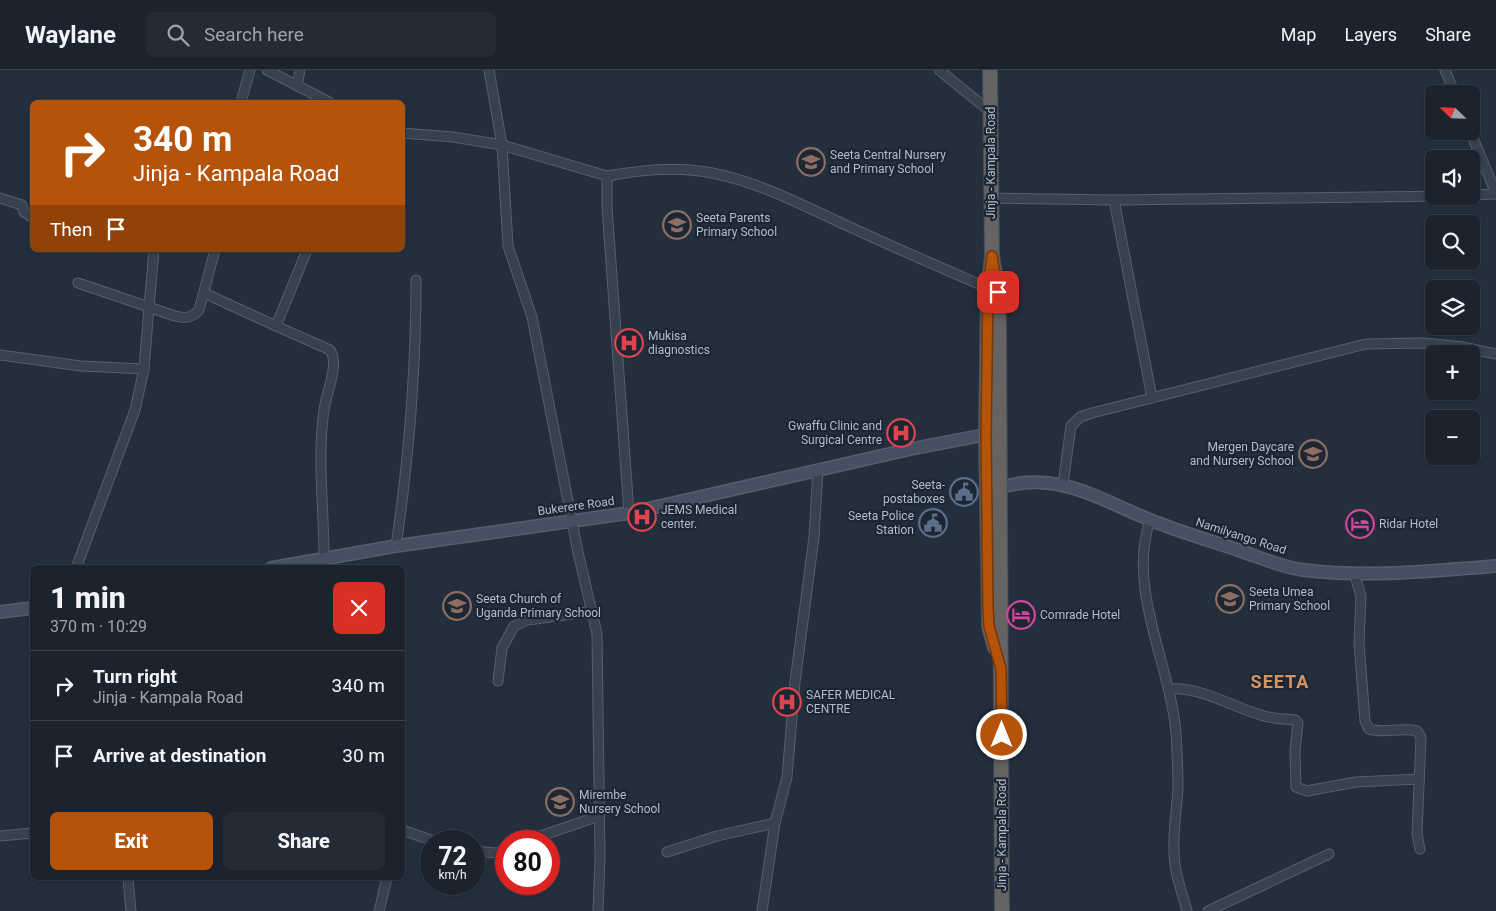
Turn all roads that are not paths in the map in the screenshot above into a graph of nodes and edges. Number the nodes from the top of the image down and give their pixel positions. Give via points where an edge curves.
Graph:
1 (250, 70) edge
2 (267, 70) edge
3 (300, 70) edge
4 (489, 70) edge
5 (939, 70) edge
6 (990, 70) edge
7 (1445, 70) edge
8 (1451, 85) edge
9 (297, 86) junction
10 (242, 100) edge
11 (325, 100) edge
12 (992, 113) junction
13 (405, 133) edge
14 (1474, 140) edge
15 (502, 145) junction
16 (607, 176) junction
17 (1496, 194) edge
18 (1480, 195) edge
19 (1425, 196) edge
20 (0, 198) edge
21 (992, 198) junction
22 (1114, 200) junction
23 (30, 216) edge
24 (154, 252) edge
25 (214, 252) edge
26 (306, 252) edge
27 (992, 256) junction
28 (416, 280) dead end
29 (78, 283) dead end
30 (988, 288) junction
31 (204, 293) junction
32 (150, 307) junction
33 (276, 326) junction
34 (0, 354) edge
35 (1496, 354) edge
36 (144, 369) junction
37 (1152, 398) junction
38 (992, 434) junction
39 (818, 470) junction
40 (1063, 484) junction
41 (993, 490) junction
42 (629, 513) junction
43 (573, 520) junction
44 (1150, 520) junction
45 (396, 546) junction
46 (324, 557) junction
47 (77, 565) edge
48 (285, 565) edge
49 (1496, 566) edge
50 (1354, 573) junction
51 (30, 608) edge
52 (593, 611) junction
53 (0, 612) edge
54 (498, 681) dead end
55 (1169, 689) junction
56 (1419, 779) junction
57 (600, 816) junction
58 (776, 823) junction
59 (559, 830) edge
60 (405, 831) edge
61 (30, 833) edge
62 (0, 836) edge
63 (420, 836) edge
64 (1420, 849) dead end
65 (667, 852) dead end
66 (1329, 854) dead end
67 (128, 880) edge
68 (387, 880) edge
69 (131, 911) edge
70 (379, 911) edge
71 (598, 911) edge
72 (762, 911) edge
73 (1002, 911) edge
74 (1187, 911) edge
75 (1208, 911) edge

1 - 10 street
2 - 9 street
3 - 9 street
4 - 15 street
5 - 12 street
6 - 12 highway, Jinja - Kampala Road
7 - 8 street
9 - 11 street
12 - 21 highway, Jinja - Kampala Road
13 - 15 street
14 - 17 street
15 - 16 street
15 - 43 street via 508,246 532,317
16 - 30 street via 674,168 713,173 796,202
16 - 42 street
17 - 18 street
19 - 22 street
20 - 23 street via 22,205 24,212
21 - 22 street
21 - 27 highway, Jinja - Kampala Road
22 - 37 street
24 - 32 street
25 - 31 street
26 - 33 street
27 - 30 highway, Jinja - Kampala Road
27 - 38 highway, Jinja - Kampala Road via 998,292
28 - 45 street via 416,339
29 - 32 street
30 - 38 highway, Jinja - Kampala Road
31 - 32 street via 199,310 188,319
31 - 33 street
32 - 36 street
33 - 46 street via 330,350 335,361 324,409 321,441
34 - 36 street via 81,366
35 - 37 street via 1422,343 1366,344
36 - 47 street via 135,410
37 - 40 street via 1092,413 1075,421 1068,438
38 - 39 main road, Bukerere Road
38 - 41 highway, Jinja - Kampala Road
39 - 42 main road, Bukerere Road
39 - 58 street via 814,537 794,682 787,777
40 - 41 main road, Namilyango Road via 1039,481
40 - 44 main road, Namilyango Road
41 - 73 highway, Jinja - Kampala Road via 1001,669
42 - 43 main road, Bukerere Road
43 - 45 main road, Bukerere Road
43 - 52 street
44 - 50 main road, Namilyango Road via 1278,564 1302,570
44 - 55 street via 1143,550 1144,576 1151,622
45 - 46 main road, Bukerere Road
46 - 48 main road, Bukerere Road
49 - 50 main road, Namilyango Road
50 - 56 street via 1361,596 1359,643 1365,721 1375,731 1417,731 1421,737
51 - 53 main road
52 - 54 street via 528,620 514,626 502,648
52 - 57 street via 597,634
55 - 56 street via 1200,692 1265,716 1295,720 1298,723 1295,751 1298,789 1307,791 1356,782
55 - 74 street via 1176,734 1178,786 1175,867
56 - 64 street via 1417,834
57 - 59 street
57 - 71 street
58 - 65 street
58 - 72 street
60 - 63 street
61 - 62 street
66 - 75 street
67 - 69 street
68 - 70 street

